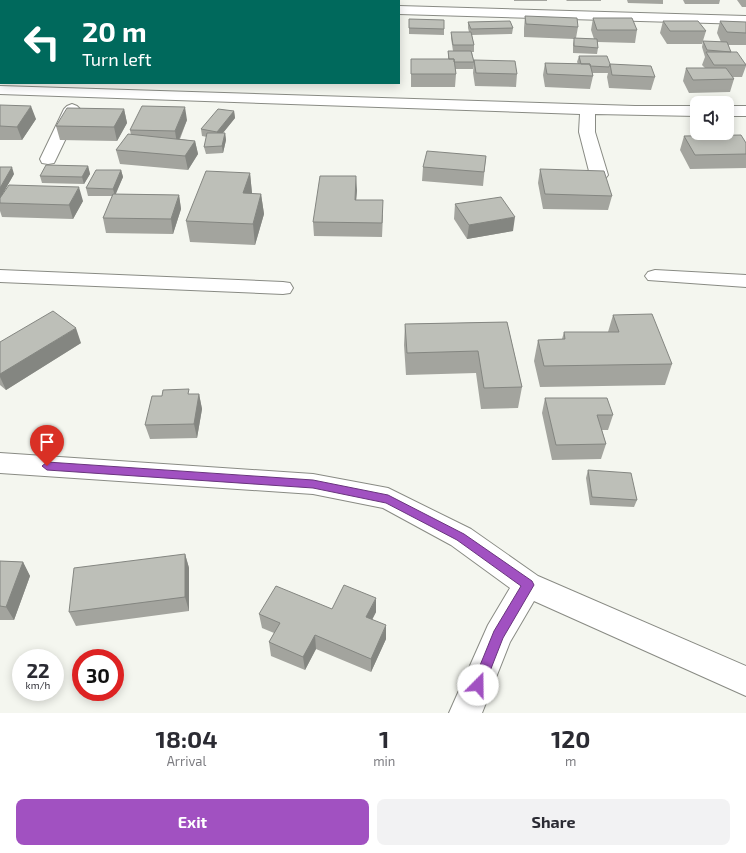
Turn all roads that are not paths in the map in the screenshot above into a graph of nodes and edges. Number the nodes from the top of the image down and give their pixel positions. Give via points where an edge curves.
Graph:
1 (400, 10) edge
2 (746, 20) edge
3 (0, 90) edge
4 (81, 92) junction
5 (588, 109) junction
6 (690, 111) edge
7 (734, 111) edge
8 (746, 111) edge
9 (48, 159) dead end
10 (599, 175) edge
11 (0, 276) edge
12 (655, 276) dead end
13 (746, 281) edge
14 (283, 288) dead end
15 (0, 462) edge
16 (528, 585) junction
17 (746, 681) edge
18 (465, 713) edge

1 - 2 street
3 - 4 street
4 - 5 street
4 - 9 street
5 - 6 street
5 - 10 street via 587,132
7 - 8 street
11 - 14 street
12 - 13 street
15 - 16 street via 313,484 388,499 460,537
16 - 17 street
16 - 18 street via 498,635

